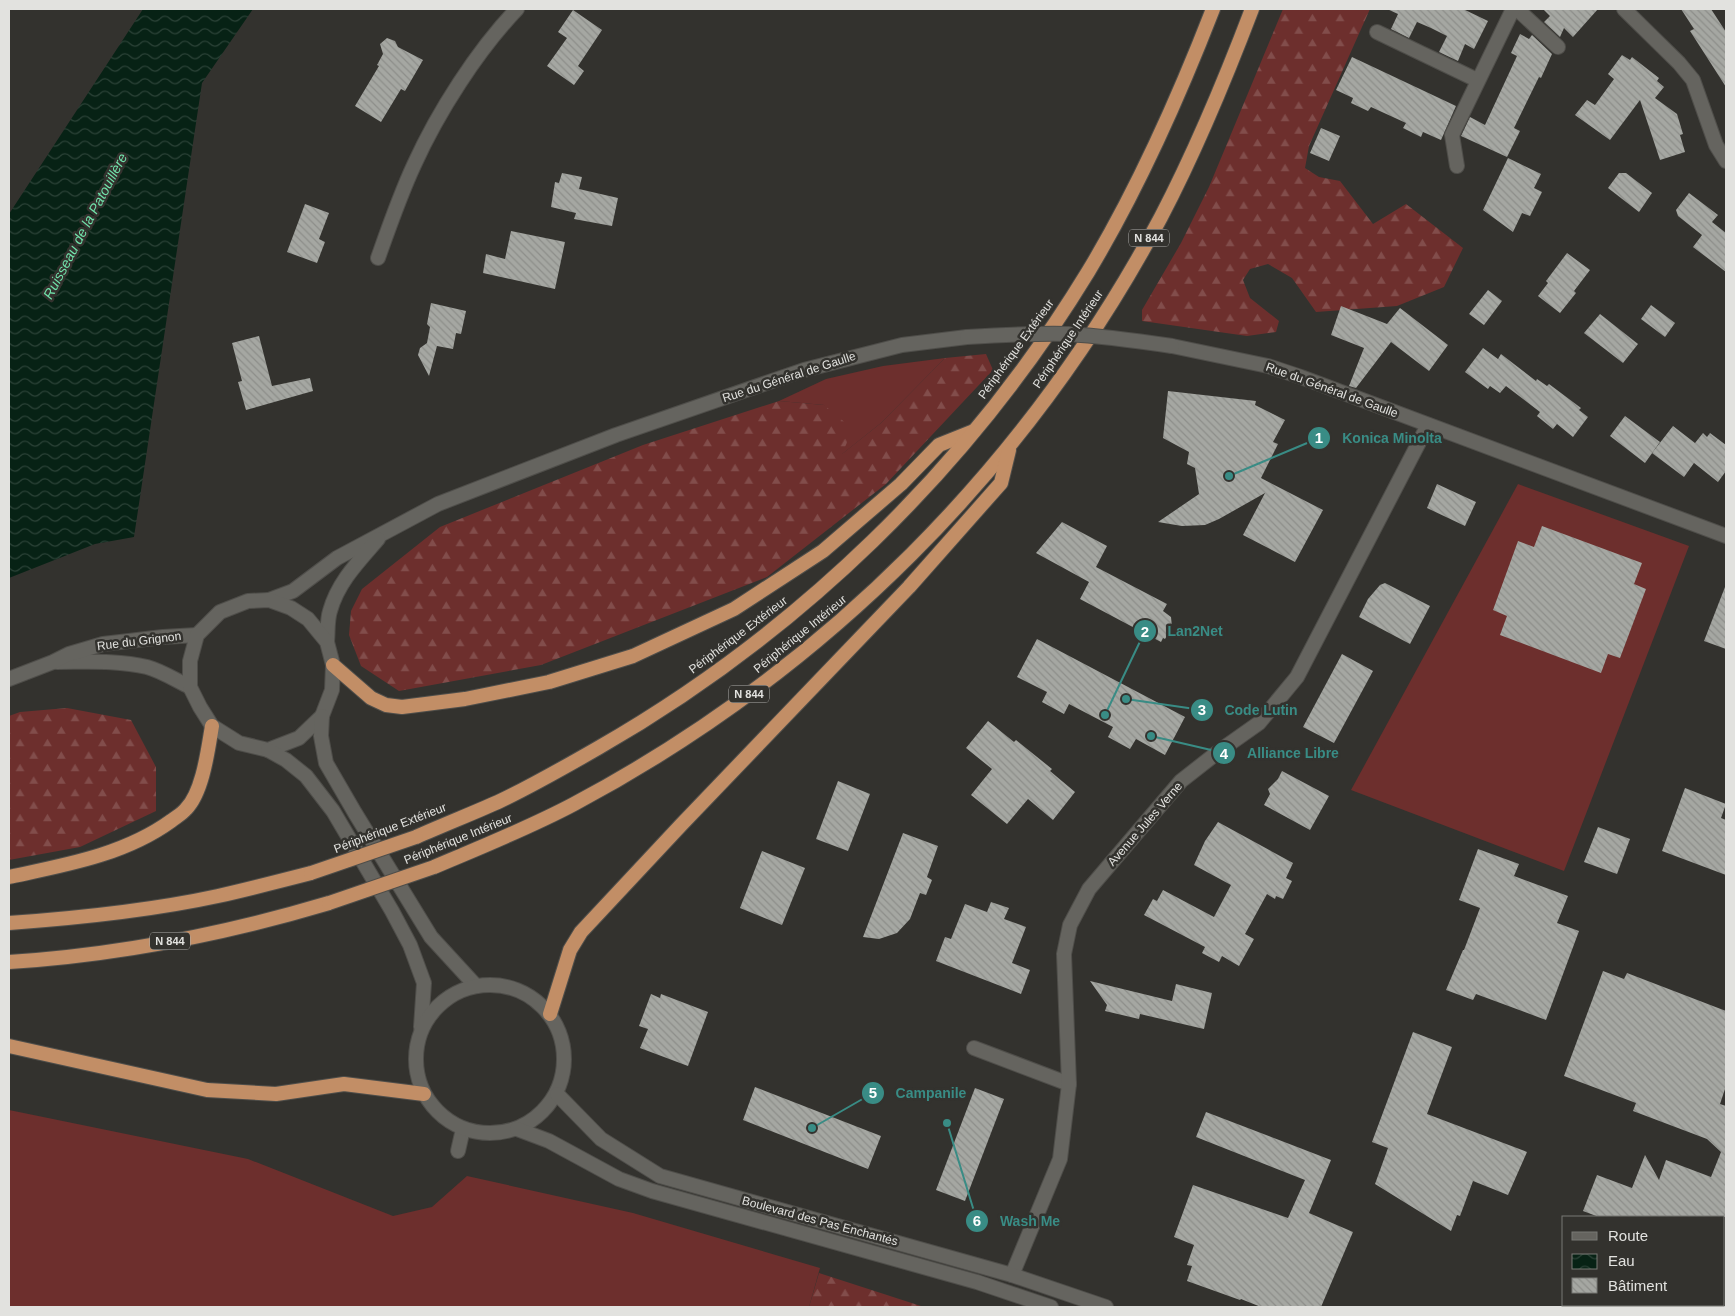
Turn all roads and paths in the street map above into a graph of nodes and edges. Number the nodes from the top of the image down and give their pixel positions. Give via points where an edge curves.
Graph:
1 (517, 9) edge
2 (1213, 9) edge
3 (1252, 9) edge
4 (1513, 9) edge
5 (1517, 9) edge
6 (1624, 9) edge
7 (1377, 32) dead end
8 (1558, 47) dead end
9 (1477, 80) junction
10 (1726, 161) edge
11 (1457, 166) dead end
12 (378, 258) dead end
13 (1428, 425) junction
14 (974, 431) junction
15 (1010, 447) junction
16 (383, 533) junction
17 (1726, 536) edge
18 (269, 600) junction
19 (197, 635) junction
20 (327, 642) junction
21 (53, 662) junction
22 (333, 665) junction
23 (9, 679) edge
24 (190, 687) junction
25 (322, 716) junction
26 (212, 726) junction
27 (268, 750) junction
28 (9, 877) edge
29 (9, 924) edge
30 (9, 962) edge
31 (476, 986) junction
32 (550, 1014) junction
33 (421, 1029) junction
34 (9, 1046) edge
35 (974, 1048) dead end
36 (1069, 1084) junction
37 (424, 1094) junction
38 (557, 1094) junction
39 (463, 1129) junction
40 (517, 1129) junction
41 (458, 1151) dead end
42 (1012, 1275) junction
43 (1051, 1307) edge
44 (1106, 1307) edge

1 - 12 street via 444,106 414,164
2 - 14 highway, Périphérique Extérieur / N 844 via 1168,118 1107,238 1076,291 1019,375
3 - 15 highway, Périphérique Intérieur / N 844 via 1198,143 1160,218 1077,357
4 - 9 street
5 - 8 street
6 - 10 street via 1679,62 1693,80 1716,145
7 - 9 street
9 - 11 street via 1452,135
13 - 16 street, Rue du Général de Gaulle, bridge via 1268,366 1172,346 1069,334 968,337 902,345 804,370 616,435 447,500
13 - 17 street, Rue du Général de Gaulle
13 - 36 street, Avenue Jules Verne via 1297,678 1259,723 1181,781 1089,889 1070,925 1064,954
14 - 22 highway via 939,445 901,484 823,551 734,609 633,656 549,682 465,699 402,707 386,705 371,698
14 - 29 highway, Périphérique Extérieur / N 844, bridge via 892,522 792,615 747,650 690,691 594,750 498,801 416,837 311,873 141,910
15 - 30 highway, Périphérique Intérieur / N 844, bridge via 929,537 853,610 744,698 639,767 543,820 434,867 274,920 119,950
15 - 32 highway via 1001,482 909,587 581,932 570,950
16 - 18 street, Rue du Général de Gaulle via 337,558 293,591
16 - 20 street, Rue du Général de Gaulle via 350,570 336,593 329,613
18 - 19 street via 248,601 220,612
18 - 20 street via 308,619
19 - 21 street, Rue du Grignon via 102,644
19 - 24 street via 190,661
20 - 22 street
21 - 23 street, Rue du Grignon
21 - 24 street, Rue du Grignon via 138,665
22 - 25 street via 332,690
24 - 26 street
25 - 27 street via 299,738
25 - 31 street via 321,736 326,763 431,937
26 - 27 street via 239,743
26 - 28 highway via 201,781 187,809 156,832 116,851
27 - 33 street via 306,776 333,810 392,911 410,945 424,983
31 - 32 street via 497,984 517,990
31 - 33 street via 453,994 434,1009
32 - 38 street via 560,1033 564,1053 563,1074
33 - 37 street via 416,1050 416,1073
34 - 37 highway via 207,1090 276,1094 344,1084
35 - 36 street
36 - 42 street, Avenue Jules Verne via 1060,1159
37 - 39 street via 447,1121
38 - 40 street via 533,1121
38 - 42 street, Boulevard des Pas Enchantés via 601,1139 660,1176
39 - 40 street via 480,1134 499,1134
39 - 41 street
40 - 43 street, Boulevard des Pas Enchantés via 549,1141 619,1179 652,1191 977,1282
42 - 44 street, Boulevard des Pas Enchantés

